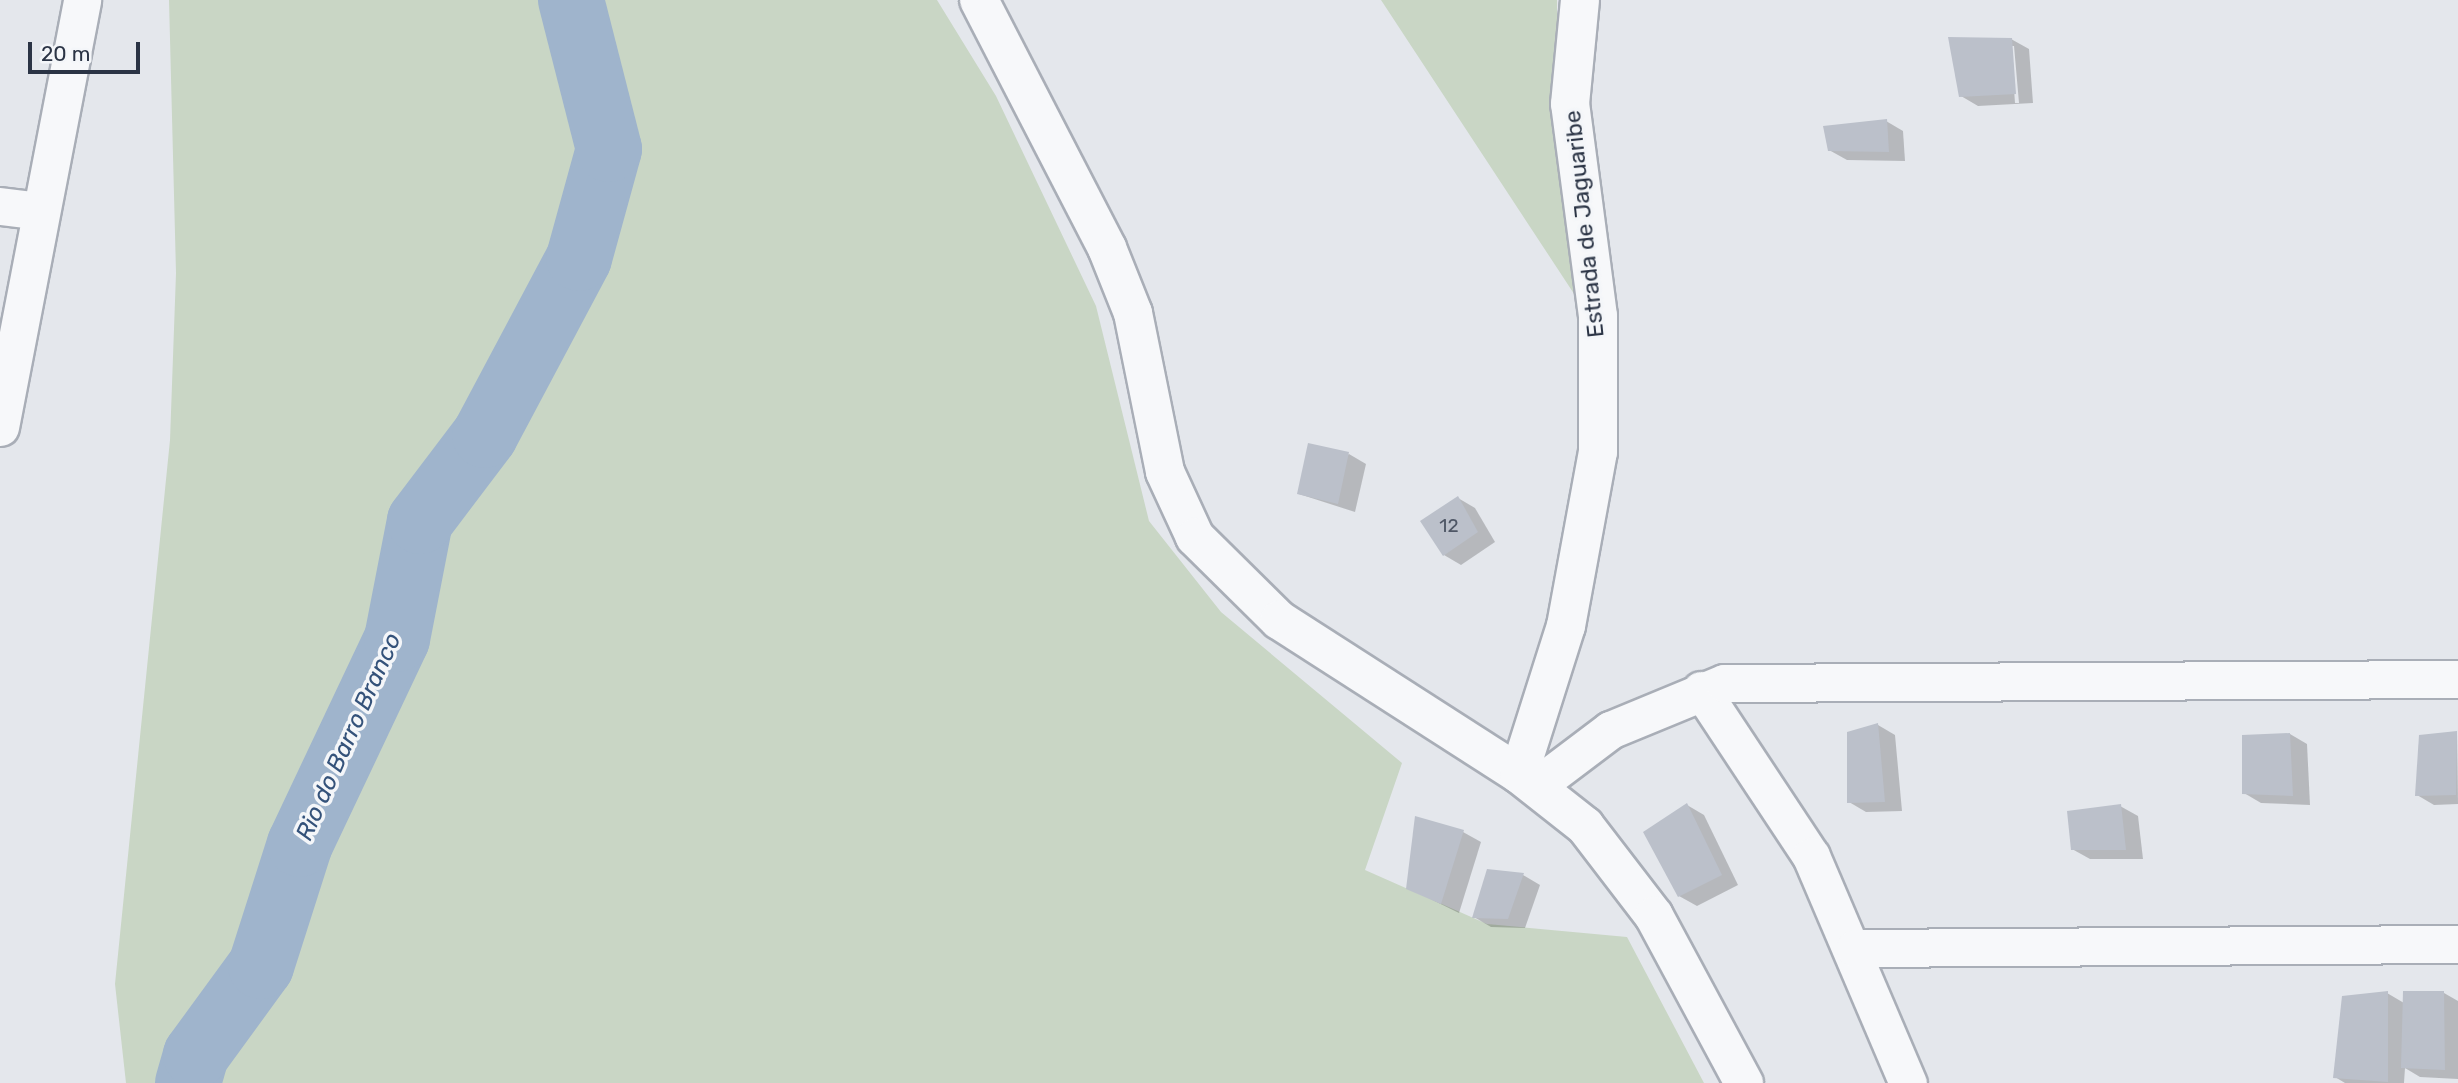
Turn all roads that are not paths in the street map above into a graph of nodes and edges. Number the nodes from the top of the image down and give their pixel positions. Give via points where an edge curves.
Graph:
1 (82, 0) edge
2 (979, 0) edge
3 (1580, 0) edge
4 (0, 206) edge
5 (41, 212) junction
6 (0, 427) edge
7 (2458, 679) edge
8 (1701, 690) junction
9 (1527, 780) junction
10 (2458, 944) edge
11 (1855, 948) junction
12 (1744, 1083) edge
13 (1908, 1083) edge

1 - 5 street
2 - 9 street via 1107,248 1133,313 1165,472 1195,537 1279,620
3 - 9 street, Estrada de Jaguaribe via 1570,104 1598,316 1598,452 1566,626
4 - 5 street
5 - 6 street
7 - 8 street via 1790,682
8 - 9 street via 1610,730
8 - 11 street via 1785,809
9 - 12 street via 1618,864 1700,993
10 - 11 street
11 - 13 street

